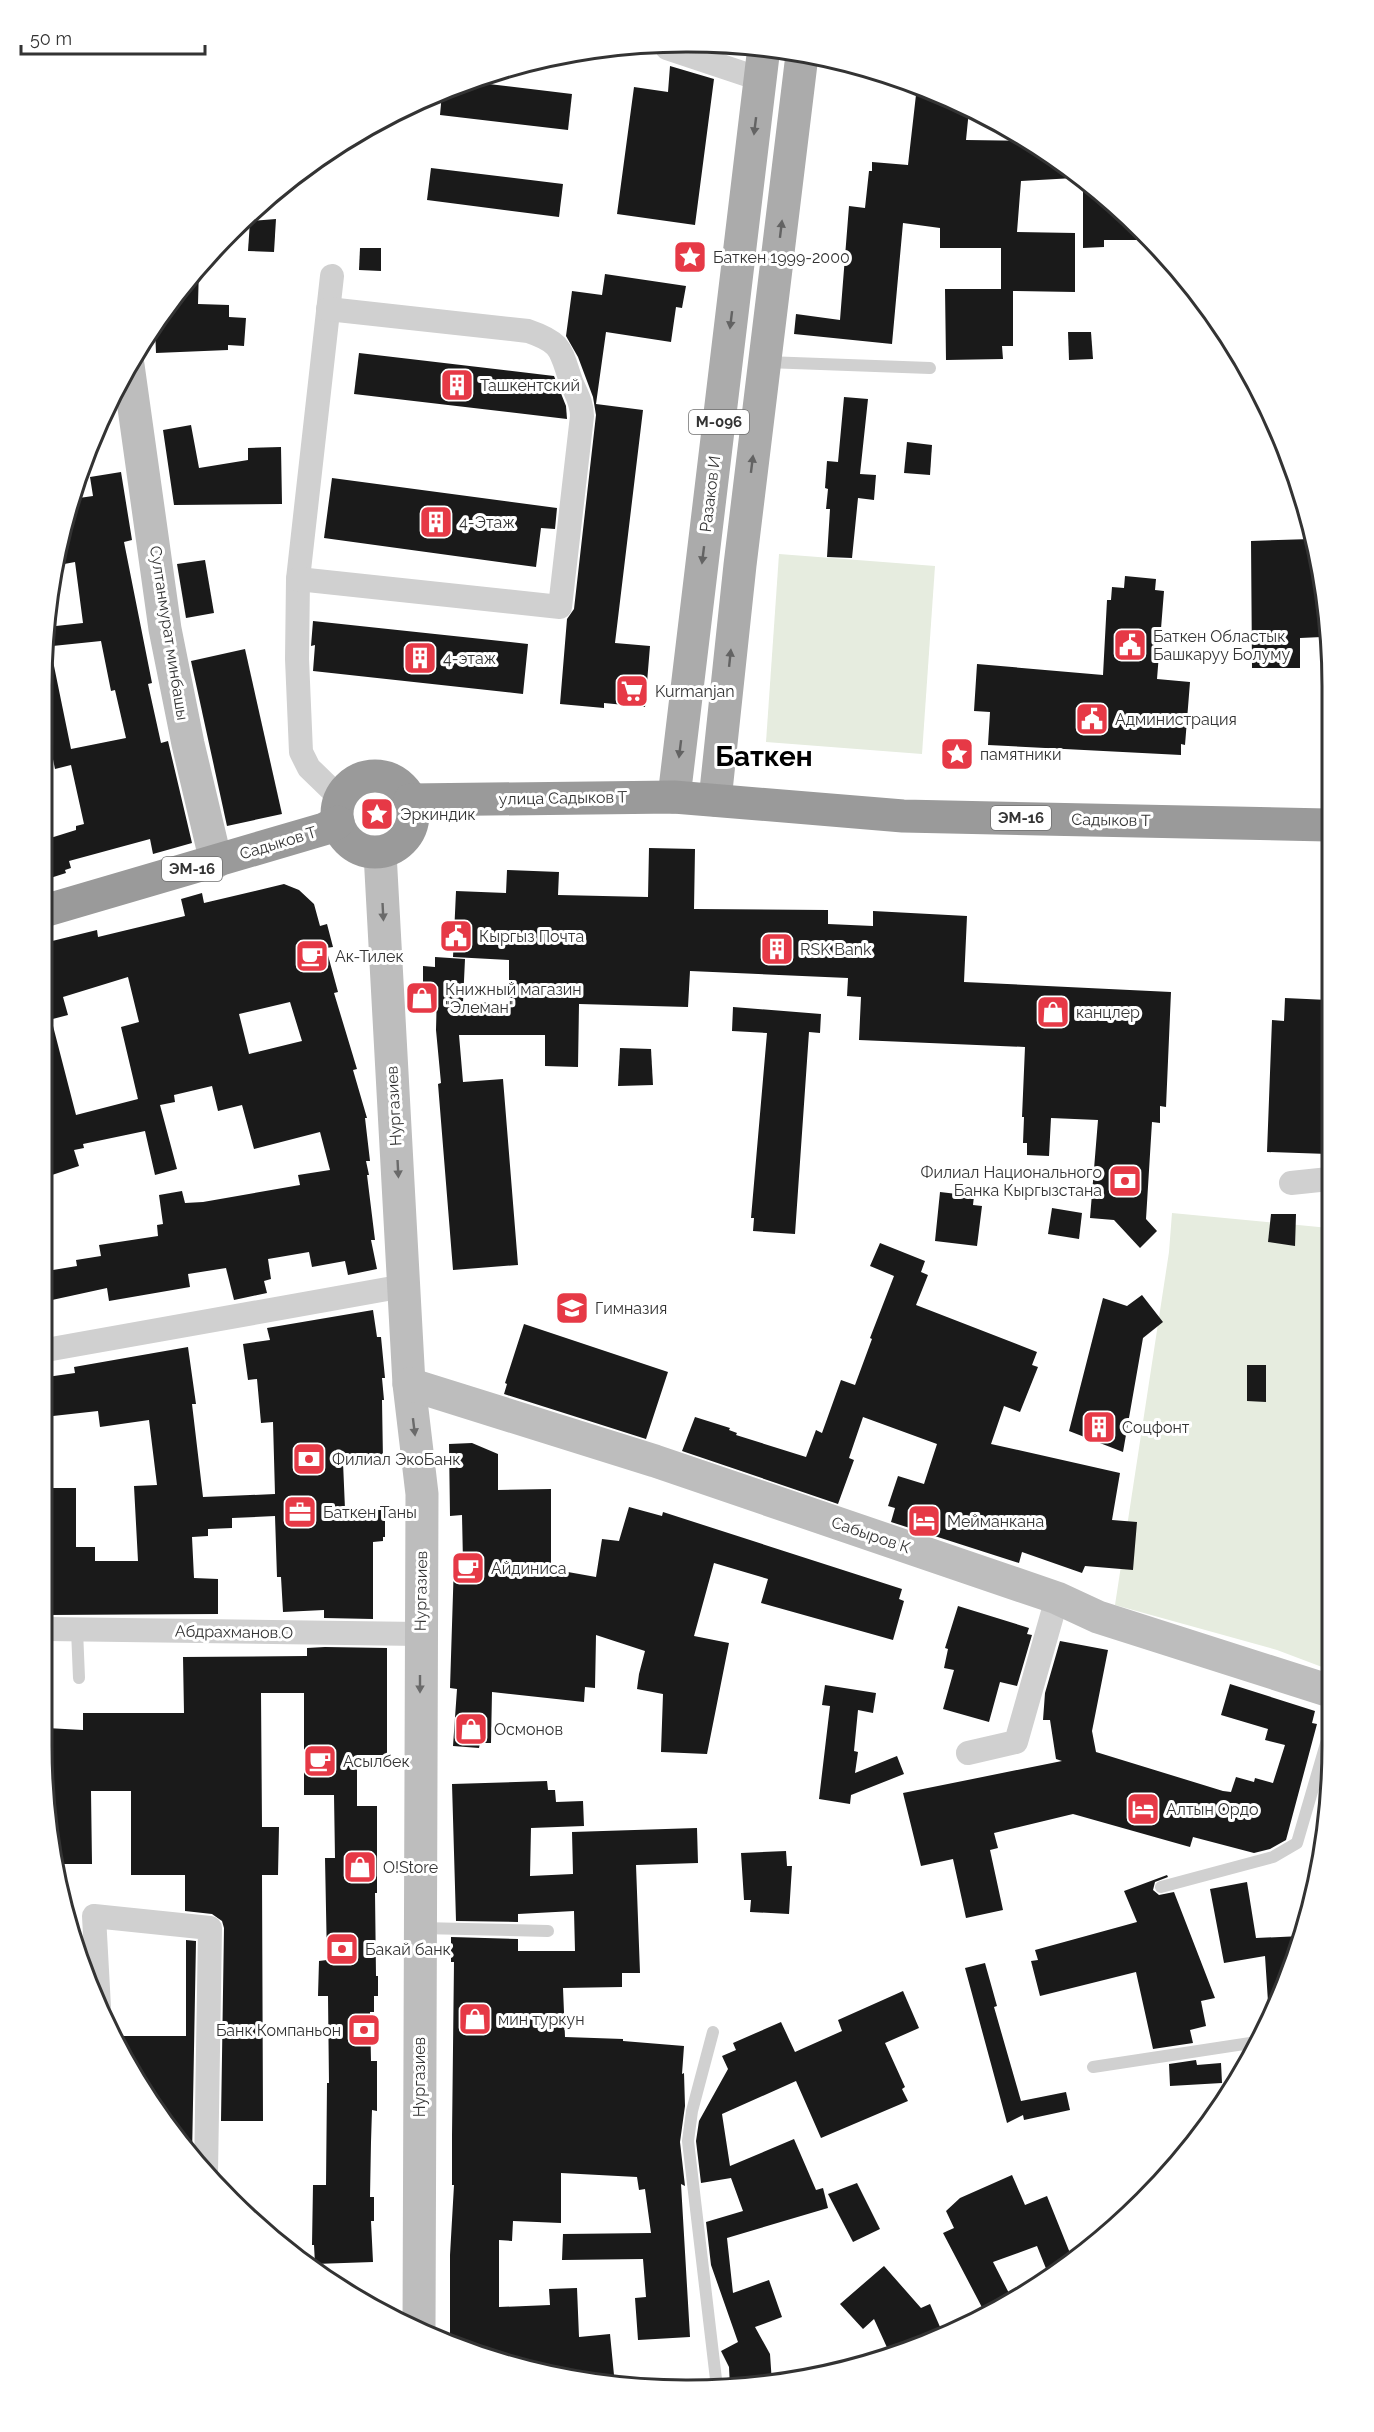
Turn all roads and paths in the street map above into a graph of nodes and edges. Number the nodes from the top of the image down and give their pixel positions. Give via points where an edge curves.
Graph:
1 (680, 52) edge
2 (763, 57) edge
3 (801, 63) edge
4 (760, 79) junction
5 (332, 276) dead end
6 (328, 309) junction
7 (765, 362) junction
8 (930, 368) dead end
9 (130, 384) edge
10 (298, 579) junction
11 (674, 797) junction
12 (410, 800) junction
13 (715, 800) junction
14 (339, 810) junction
15 (1322, 825) edge
16 (380, 853) junction
17 (216, 862) junction
18 (53, 908) edge
19 (1322, 1180) edge
20 (1291, 1183) dead end
21 (404, 1286) junction
22 (53, 1349) edge
23 (409, 1384) junction
24 (1057, 1598) junction
25 (53, 1629) edge
26 (77, 1630) junction
27 (420, 1634) junction
28 (79, 1678) dead end
29 (1322, 1688) edge
30 (968, 1753) dead end
31 (1321, 1760) edge
32 (1161, 1887) dead end
33 (420, 1928) junction
34 (548, 1931) dead end
35 (97, 1979) edge
36 (713, 2032) dead end
37 (1246, 2044) edge
38 (1092, 2067) dead end
39 (206, 2158) edge
40 (418, 2319) edge
41 (716, 2379) edge

1 - 4 street
2 - 4 main road, Разаков И / М-096
7 -> 3 main road, М-096
4 -> 11 main road, Разаков И / М-096
5 - 6 street
6 - 10 street
6 - 10 street via 540,335 565,357 582,403 582,416 560,607
7 - 8 lane
13 -> 7 main road, М-096
9 - 17 main road, Султанмурат минбашы via 165,629
10 - 14 street via 301,752
11 - 12 highway, улица Садыков Т / ЭМ-16
11 - 13 highway, улица Садыков Т / ЭМ-16
12 - 14 highway, ЭМ-16 via 394,781 370,776 348,787
12 - 16 highway via 412,824 407,835 399,844
13 - 15 highway, Садыков Т / ЭМ-16 via 903,816
14 - 16 highway via 341,832 356,847
14 - 17 highway, Садыков Т / ЭМ-16 via 324,829
16 -> 21 main road, Нургазиев
17 - 18 highway, Садыков Т / ЭМ-16
19 - 20 street
21 - 22 street
21 - 23 main road, Нургазиев
23 - 24 main road, Сабыров К via 655,1461
23 -> 27 main road, Нургазиев via 422,1494
24 - 29 main road, Сабыров К via 1098,1617
24 - 30 street via 1016,1742
25 - 26 street, Абдрахманов.О
26 - 27 street, Абдрахманов.О
26 - 28 lane
27 -> 33 main road, Нургазиев
31 - 32 lane via 1297,1843 1274,1857
33 - 34 lane
33 - 40 main road, Нургазиев
35 - 39 street via 94,1916 210,1928
36 - 41 lane via 692,2110 688,2141
37 - 38 lane

